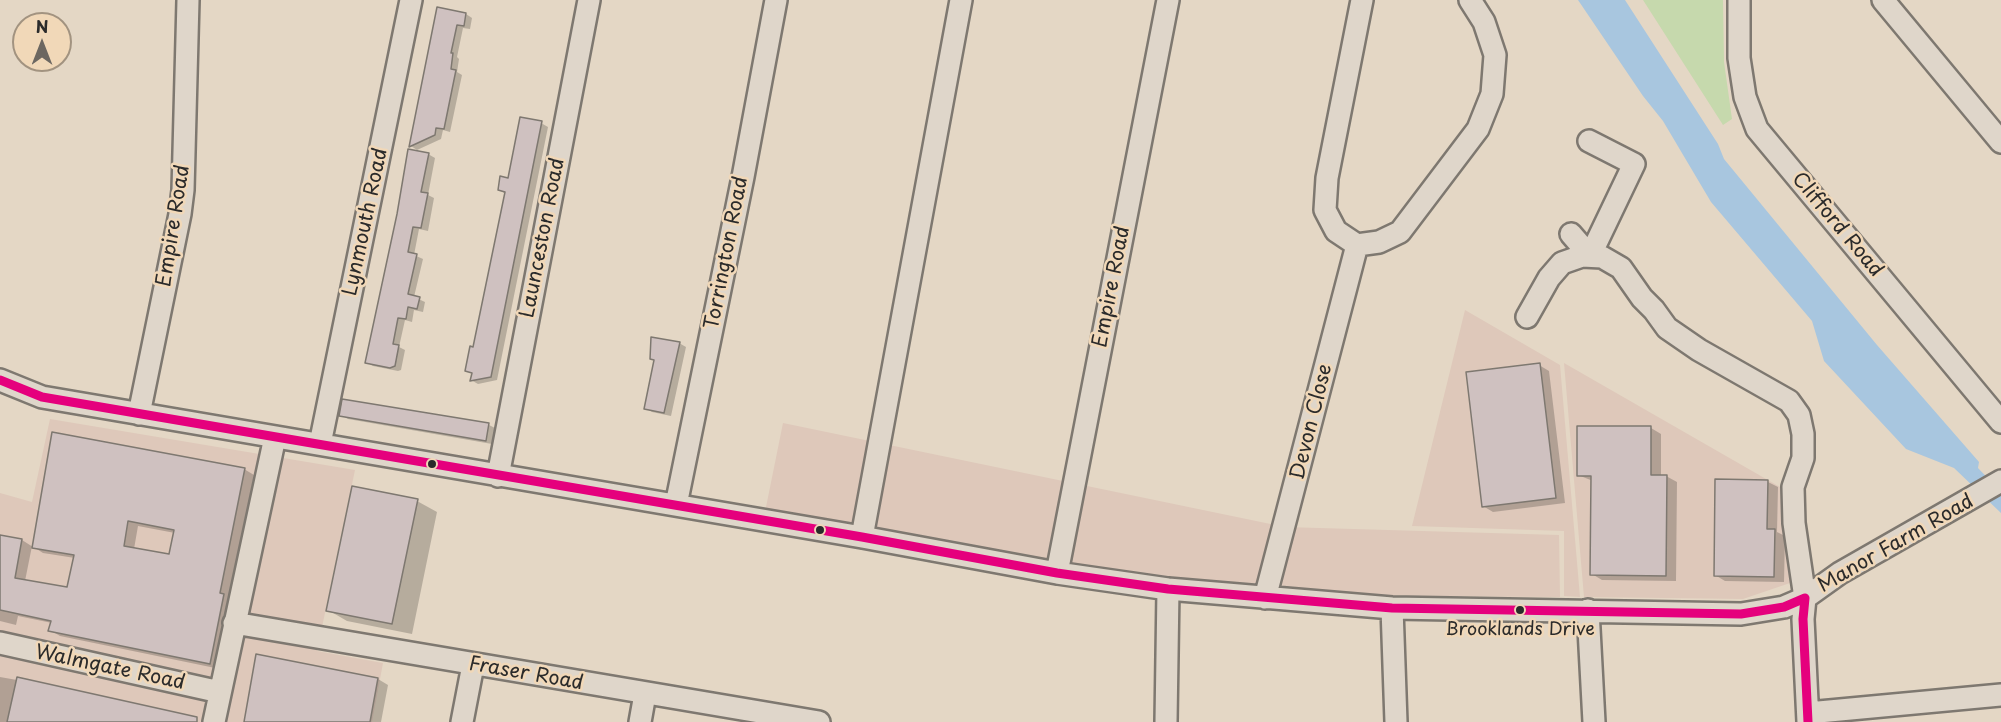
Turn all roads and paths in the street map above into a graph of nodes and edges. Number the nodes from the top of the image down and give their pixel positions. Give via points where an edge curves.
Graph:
1 (188, 0) edge
2 (411, 0) edge
3 (589, 0) edge
4 (776, 0) edge
5 (961, 0) edge
6 (1168, 0) edge
7 (1362, 0) edge
8 (1470, 0) edge
9 (1739, 0) edge
10 (1883, 0) edge
11 (1589, 141) dead end
12 (2001, 142) edge
13 (1571, 234) dead end
14 (1357, 245) junction
15 (1590, 256) junction
16 (1539, 309) dead end
17 (0, 380) edge
18 (139, 414) junction
19 (2001, 422) edge
20 (275, 437) junction
21 (320, 444) junction
22 (498, 476) junction
23 (2001, 482) edge
24 (676, 506) junction
25 (862, 537) junction
26 (1057, 573) junction
27 (1168, 589) junction
28 (1265, 598) junction
29 (1805, 598) junction
30 (1392, 608) junction
31 (1588, 610) junction
32 (234, 623) junction
33 (0, 644) edge
34 (473, 665) junction
35 (220, 692) junction
36 (645, 694) junction
37 (2001, 695) edge
38 (1808, 718) edge
39 (214, 722) edge
40 (462, 722) edge
41 (640, 722) edge
42 (819, 722) edge
43 (1166, 722) edge
44 (1396, 722) edge
45 (1594, 722) edge

1 - 18 street, Empire Road via 183,190
2 - 21 street, Lynmouth Road
3 - 22 street, Launceston Road
4 - 24 street, Torrington Road
5 - 25 street
6 - 26 street, Empire Road
7 - 14 street via 1327,178 1325,210 1336,231
8 - 14 street via 1484,22 1496,55 1492,94 1478,129 1400,232 1379,242
9 - 19 street, Clifford Road via 1739,58 1745,97 1757,129
10 - 12 street
11 - 15 street via 1634,164
13 - 15 street
14 - 28 street, Devon Close
15 - 16 street via 1562,263 1549,278
15 - 29 street via 1602,257 1621,268 1667,327 1699,350 1789,401 1799,415 1803,458 1793,487 1794,523
17 - 18 street via 42,397
18 - 20 street
20 - 21 street
20 - 32 street
21 - 22 street
22 - 24 street
23 - 29 street, Manor Farm Road via 1840,573
24 - 25 street
25 - 26 street
26 - 27 street
27 - 28 street
27 - 43 street
28 - 30 street
29 - 31 street via 1784,607 1741,614
29 - 38 street, Manor Farm Road
30 - 31 street
30 - 44 street
31 - 45 street
32 - 34 street, Fraser Road
32 - 35 street
33 - 35 street, Walmgate Road
34 - 36 street, Fraser Road
34 - 40 street
35 - 39 street
36 - 41 street
36 - 42 street, Fraser Road
37 - 38 street

